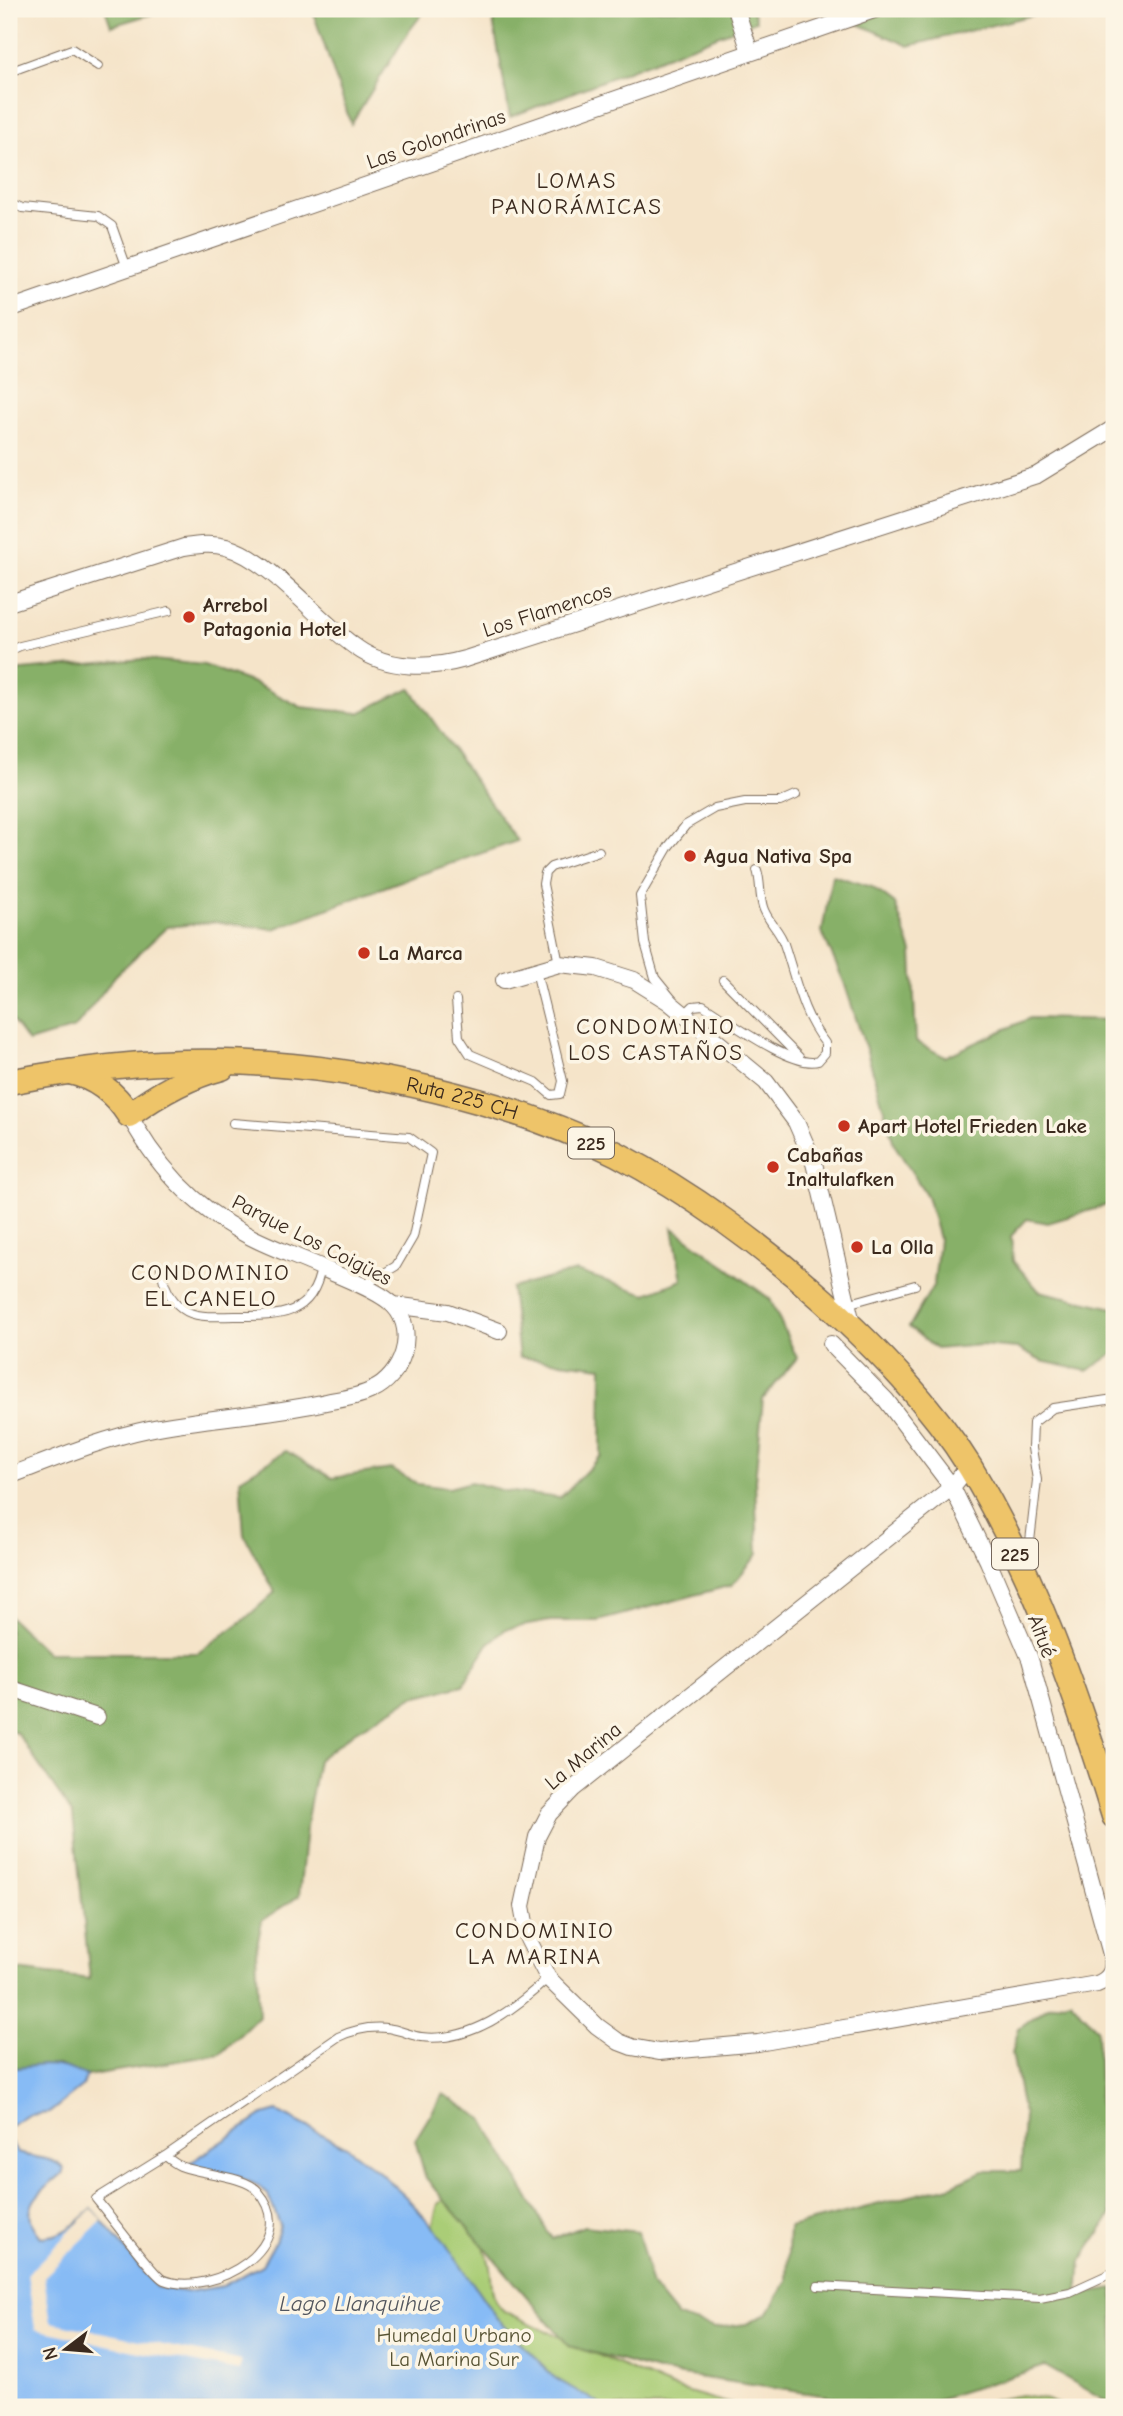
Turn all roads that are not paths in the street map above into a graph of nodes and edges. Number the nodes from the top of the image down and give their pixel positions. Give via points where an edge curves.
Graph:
1 (736, 9) edge
2 (877, 9) edge
3 (750, 52) junction
4 (98, 66) dead end
5 (9, 72) edge
6 (9, 202) edge
7 (127, 268) junction
8 (9, 309) edge
9 (1114, 428) edge
10 (9, 603) edge
11 (169, 611) dead end
12 (9, 651) edge
13 (796, 796) dead end
14 (599, 851) dead end
15 (757, 870) dead end
16 (559, 964) junction
17 (536, 971) junction
18 (504, 980) dead end
19 (723, 980) dead end
20 (456, 1000) dead end
21 (686, 1015) junction
22 (803, 1061) junction
23 (253, 1063) junction
24 (109, 1066) junction
25 (66, 1071) junction
26 (9, 1082) edge
27 (129, 1115) junction
28 (233, 1123) dead end
29 (161, 1267) dead end
30 (321, 1267) junction
31 (915, 1285) dead end
32 (363, 1286) junction
33 (393, 1305) junction
34 (850, 1316) junction
35 (499, 1331) dead end
36 (831, 1344) dead end
37 (1114, 1399) edge
38 (969, 1466) junction
39 (9, 1476) edge
40 (952, 1487) junction
41 (1025, 1576) junction
42 (9, 1688) edge
43 (97, 1717) dead end
44 (1114, 1816) edge
45 (548, 1978) junction
46 (1097, 1984) joint
47 (165, 2156) junction
48 (1114, 2272) edge
49 (818, 2286) dead end

1 - 3 street
2 - 3 street, Las Golondrinas
3 - 7 street, Las Golondrinas
4 - 5 lane via 72,49
6 - 7 lane via 22,208 98,216 111,226
7 - 8 street, Las Golondrinas
9 - 10 street, Los Flamencos via 1037,475 436,665 390,662 357,649 249,557 214,545 184,547
11 - 12 lane
13 - 21 lane via 770,804 732,804 700,816 669,846 640,896 645,943 655,978
14 - 16 lane via 545,873 543,884
15 - 22 lane via 764,910 784,942 806,1014 825,1043 822,1058 813,1063
16 - 17 street
16 - 21 street via 596,968 634,981
17 - 18 street
17 - 20 lane via 563,1081 560,1094 551,1095 536,1082 470,1054 459,1038
19 - 22 lane
21 - 22 lane via 692,1006 703,1005 771,1048
21 - 34 street via 766,1082 796,1122 820,1181
23 - 24 main road, Ruta 225 CH / 225 via 161,1061
23 - 27 main road via 191,1078
23 - 34 main road, Ruta 225 CH / 225 via 373,1075 478,1100 554,1126 617,1154 674,1188
24 - 25 main road, Ruta 225 CH / 225
24 - 27 street, Parque Los Coigües
25 - 26 main road, Ruta 225 CH / 225
25 - 27 main road via 102,1085
27 - 30 street, Parque Los Coigües via 173,1179 210,1212 249,1236
28 - 32 lane via 409,1137 431,1153 413,1237 396,1266
29 - 30 lane via 166,1290 181,1308 214,1317 288,1312 312,1293
30 - 32 street, Parque Los Coigües
31 - 34 lane
32 - 33 street, Parque Los Coigües
33 - 35 street via 448,1312
33 - 39 street, Parque Los Coigües via 404,1327 404,1351 394,1373 368,1393 148,1429
34 - 38 main road, 225
36 - 40 street, Altué via 886,1400
37 - 41 lane via 1053,1408 1032,1423 1037,1480
38 - 40 street, La Marina
38 - 41 main road, 225
40 - 45 street, La Marina via 573,1789 549,1814 537,1837 522,1906 528,1939
40 - 46 street, Altué via 1030,1659 1112,1958 1109,1976
41 - 44 main road, 225 via 1084,1720
42 - 43 street
45 - 46 street, La Marina via 607,2035 632,2047 659,2052 758,2043
45 - 47 lane via 498,2017 458,2035 424,2037 378,2027 338,2037
47 - 47 lane via 96,2199 162,2280 185,2284 218,2279 250,2262 267,2240 272,2221 257,2189 180,2167
48 - 49 lane via 1070,2292 1040,2298

